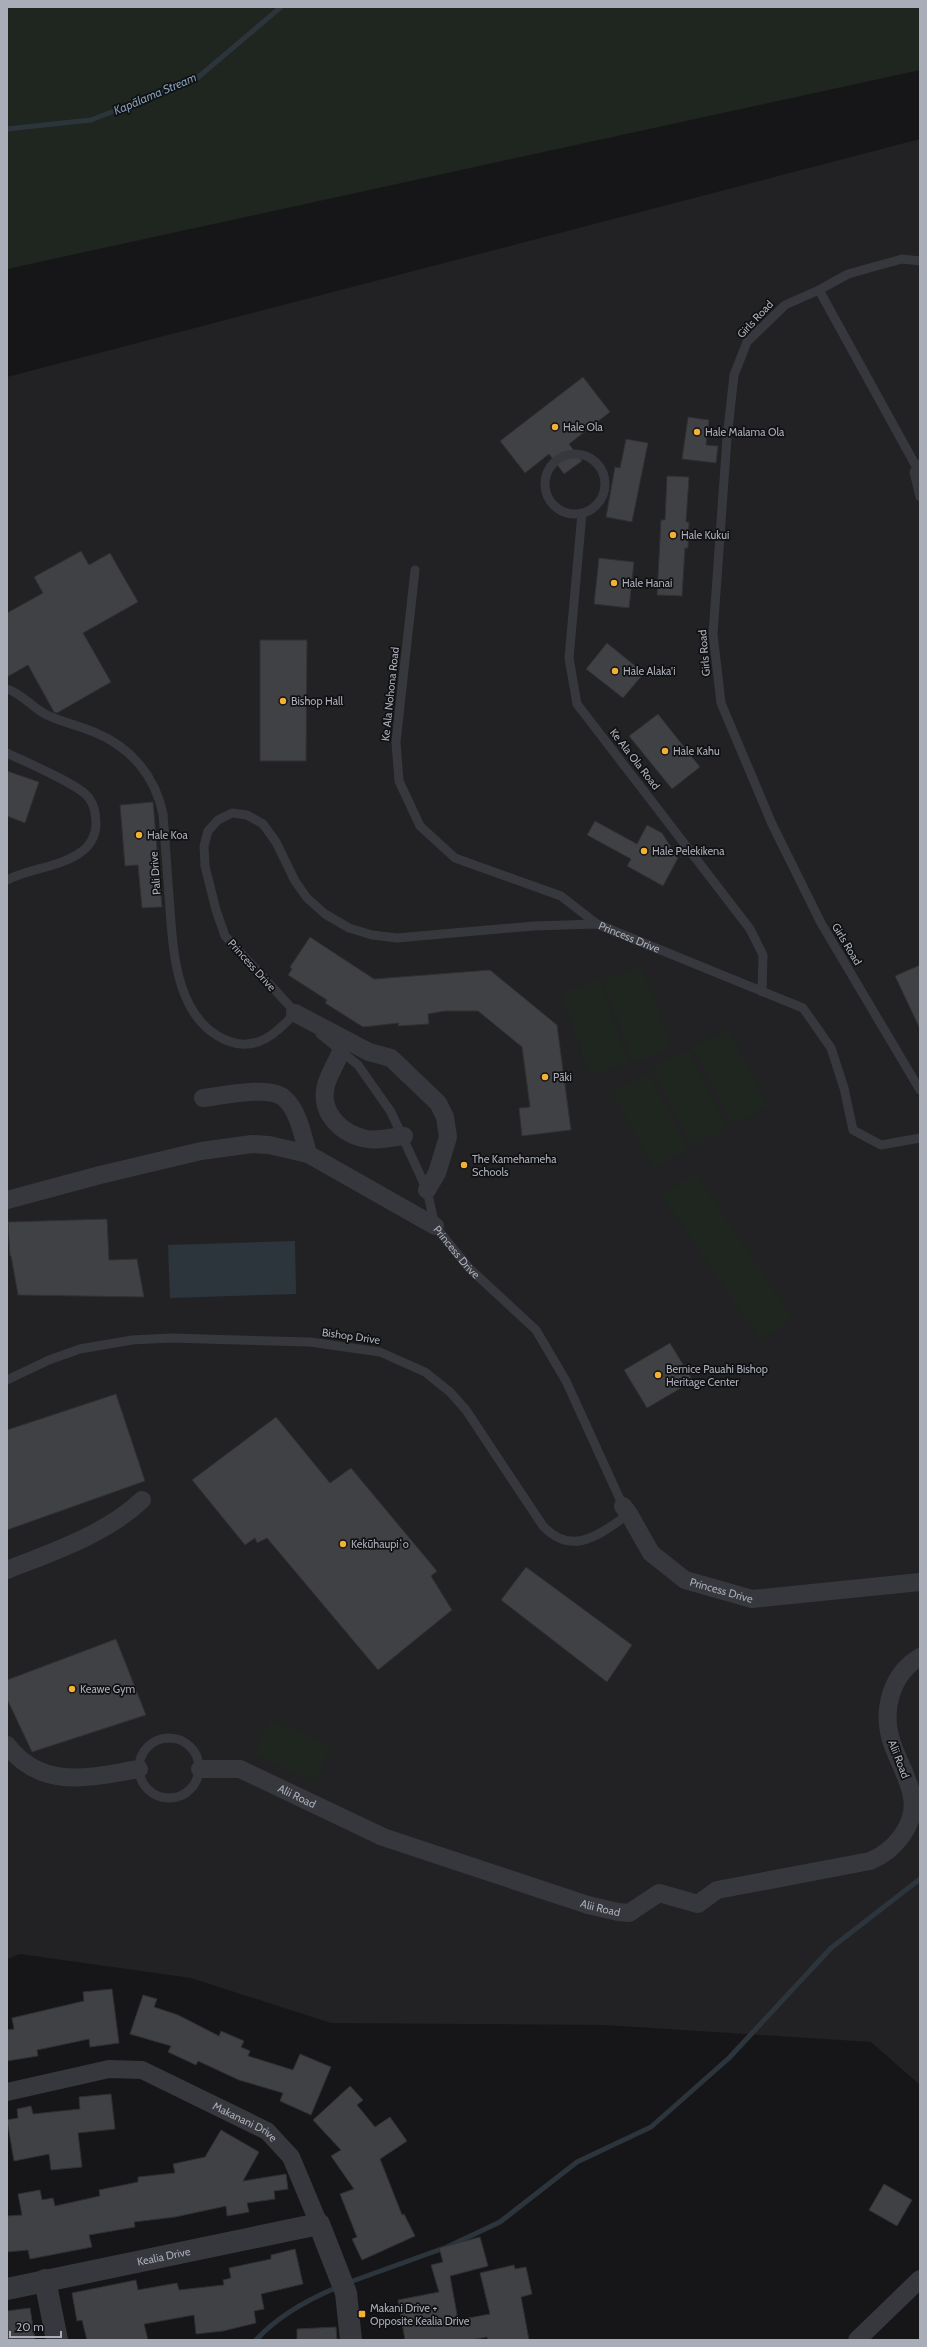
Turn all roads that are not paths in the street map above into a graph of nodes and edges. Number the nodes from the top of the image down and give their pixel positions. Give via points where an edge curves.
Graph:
1 (920, 260) edge
2 (819, 290) junction
3 (919, 466) edge
4 (920, 498) edge
5 (582, 513) junction
6 (415, 570) dead end
7 (7, 689) edge
8 (7, 752) edge
9 (7, 880) edge
10 (597, 924) junction
11 (762, 992) junction
12 (295, 1013) junction
13 (341, 1052) junction
14 (920, 1090) edge
15 (203, 1098) dead end
16 (404, 1136) junction
17 (920, 1138) edge
18 (308, 1154) junction
19 (427, 1190) junction
20 (7, 1200) edge
21 (435, 1226) junction
22 (7, 1380) edge
23 (142, 1500) dead end
24 (626, 1510) junction
25 (7, 1570) edge
26 (920, 1582) edge
27 (920, 1657) edge
28 (7, 1745) edge
29 (139, 1769) junction
30 (200, 1769) junction
31 (7, 2092) edge
32 (320, 2224) junction
33 (45, 2280) junction
34 (920, 2280) edge
35 (7, 2288) edge
36 (57, 2340) edge
37 (351, 2340) edge
38 (857, 2340) edge

1 - 2 lane, Girls Road via 902,259 855,272
2 - 3 lane
2 - 14 lane, Girls Road via 785,304 747,342 734,375 713,634 720,696 772,824 821,923
3 - 4 lane via 914,472
5 - 5 lane via 592,509 602,498 604,478 596,464 588,457 571,454 554,462 547,473 545,491 557,508 573,514
5 - 11 lane, Ke Ala Ola Road via 569,658 577,704 750,929 763,955
6 - 10 lane, Ke Ala Nohona Road via 396,742 398,781 420,826 455,858 561,896
7 - 12 lane, Pali Drive via 46,714 96,732 110,740 146,770 160,798 163,814 173,943 178,970 183,990 197,1016 222,1039 244,1045 266,1040
8 - 9 lane via 82,791 94,806 96,817 96,830 91,843 82,852 66,861
10 - 11 lane, Princess Drive
10 - 12 lane, Princess Drive via 534,926 397,938 361,932 335,921 307,898 263,824 247,814 232,813 218,820 208,831 204,846 205,866 216,910 225,936
11 - 17 lane, Princess Drive via 803,1008 832,1048 853,1130 881,1145
12 - 13 lane, Princess Drive
12 - 19 street via 369,1052 391,1058 438,1103 445,1117 448,1137 437,1174
13 - 16 lane, Princess Drive via 358,1065 377,1090
13 - 16 street via 326,1085 325,1106 335,1123 351,1135 369,1139
15 - 18 street via 254,1092 278,1094 284,1098 295,1116
16 - 19 lane, Princess Drive
18 - 20 street via 269,1145 220,1147
18 - 21 street
19 - 21 lane, Princess Drive
21 - 24 lane, Princess Drive via 469,1268 536,1330 566,1381
22 - 24 lane, Bishop Drive via 80,1349 145,1339 310,1342 380,1352 425,1372 450,1392 466,1410 543,1526 553,1535 565,1540 584,1541 596,1537
23 - 25 street via 128,1514 91,1534
24 - 26 street, Princess Drive via 651,1553 685,1580 752,1599
27 - 30 street, Alii Road via 902,1673 894,1685 890,1698 888,1727 891,1741 909,1784 912,1799 907,1826 893,1848 870,1861 717,1890 698,1904 660,1892 629,1913 588,1905 383,1837 240,1769
28 - 29 street via 33,1767 59,1777 90,1778
29 - 30 lane via 140,1778 146,1787 164,1798 174,1798 192,1788 198,1779
29 - 30 lane via 140,1758 148,1746 169,1737 179,1739 194,1750
31 - 32 street, Makanani Drive via 109,2069 142,2070 267,2131 291,2156
32 - 33 street, Kealia Drive
32 - 37 street, Makanani Drive via 346,2293
33 - 35 street, Kealia Drive
33 - 36 street
34 - 38 street

